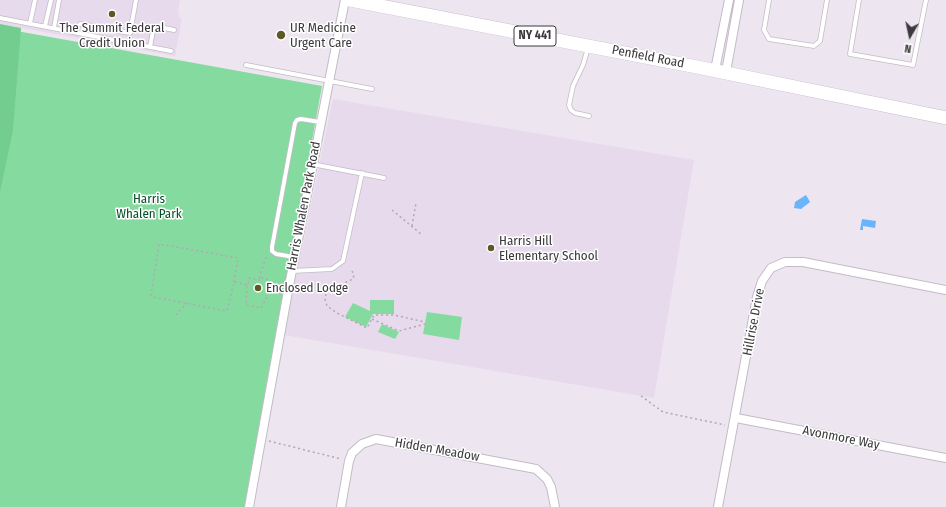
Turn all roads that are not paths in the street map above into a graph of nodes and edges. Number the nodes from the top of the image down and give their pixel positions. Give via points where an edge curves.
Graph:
1 (35, 0) edge
2 (51, 0) edge
3 (59, 0) edge
4 (136, 0) edge
5 (345, 0) edge
6 (350, 0) edge
7 (728, 0) edge
8 (739, 0) edge
9 (769, 0) edge
10 (827, 0) edge
11 (859, 0) edge
12 (926, 0) edge
13 (0, 18) edge
14 (30, 23) junction
15 (80, 24) dead end
16 (46, 26) junction
17 (54, 28) junction
18 (174, 30) dead end
19 (589, 46) junction
20 (150, 47) junction
21 (171, 51) dead end
22 (246, 65) dead end
23 (720, 71) junction
24 (328, 82) junction
25 (372, 90) dead end
26 (589, 116) dead end
27 (946, 118) edge
28 (320, 122) junction
29 (312, 164) junction
30 (362, 174) junction
31 (384, 178) dead end
32 (294, 257) junction
33 (292, 271) junction
34 (946, 290) edge
35 (736, 418) junction
36 (946, 458) edge
37 (249, 507) edge
38 (341, 507) edge
39 (555, 507) edge
40 (718, 507) edge

1 - 14 lane
2 - 16 lane
3 - 17 lane
4 - 15 lane via 130,33
5 - 24 street, Harris Whalen Park Road
6 - 19 main road, Penfield Road / NY 441
7 - 23 street
8 - 23 street
9 - 10 lane via 764,30 769,38 814,46 820,41
11 - 12 lane via 850,54 914,65
13 - 14 lane
14 - 16 lane
16 - 17 lane
17 - 20 lane
18 - 20 lane via 154,26
19 - 23 main road, Penfield Road / NY 441
19 - 26 lane via 573,86 569,105 575,113
20 - 21 lane
22 - 24 lane
23 - 27 main road, Penfield Road / NY 441
24 - 25 lane
24 - 28 street, Harris Whalen Park Road
28 - 29 street, Harris Whalen Park Road
28 - 32 lane via 301,119 295,123 272,247 276,254
29 - 30 lane
29 - 32 street, Harris Whalen Park Road
30 - 31 lane
30 - 33 lane via 343,261 332,269
32 - 33 street, Harris Whalen Park Road
33 - 37 street, Harris Whalen Park Road
34 - 35 street, Hillrise Drive via 803,262 777,264 765,275 759,288
35 - 36 street, Avonmore Way
35 - 40 street, Hillrise Drive
38 - 39 street, Hidden Meadow via 349,461 356,448 376,439 536,469 547,479

